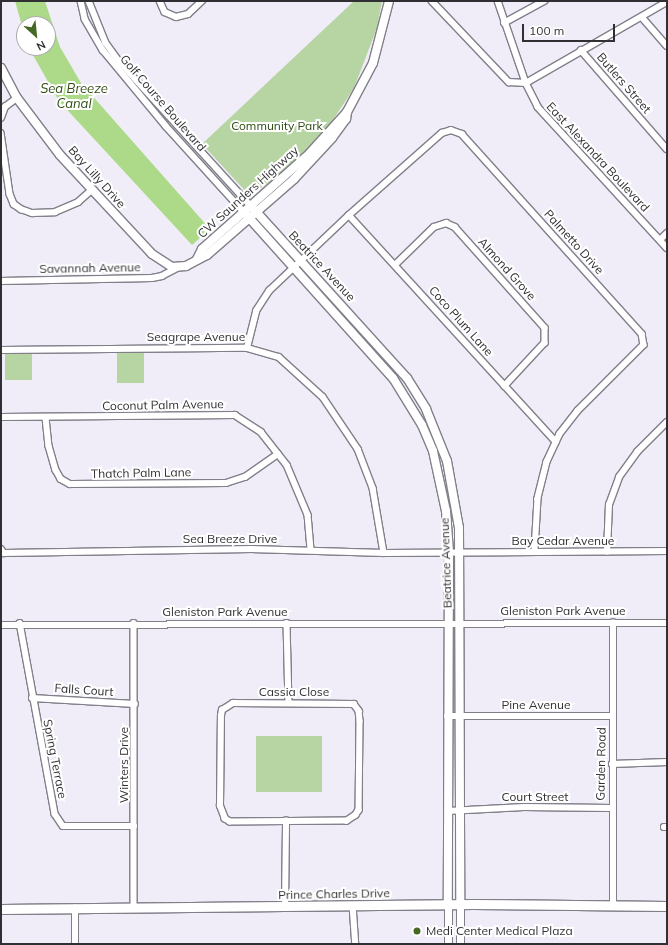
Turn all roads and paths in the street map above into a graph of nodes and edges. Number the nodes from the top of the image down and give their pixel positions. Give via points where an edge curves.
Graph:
1 (81, 1) edge
2 (89, 1) edge
3 (160, 1) edge
4 (202, 1) edge
5 (389, 1) edge
6 (432, 1) edge
7 (498, 1) edge
8 (544, 1) edge
9 (665, 2) edge
10 (642, 17) junction
11 (504, 23) junction
12 (667, 46) edge
13 (581, 50) junction
14 (1, 68) edge
15 (526, 83) junction
16 (17, 98) junction
17 (347, 112) junction
18 (1, 118) edge
19 (1, 133) edge
20 (667, 149) edge
21 (92, 190) junction
22 (250, 205) junction
23 (243, 211) junction
24 (257, 212) junction
25 (349, 215) junction
26 (250, 218) junction
27 (667, 233) edge
28 (660, 240) junction
29 (667, 248) edge
30 (197, 259) junction
31 (301, 261) junction
32 (395, 265) junction
33 (177, 267) junction
34 (294, 268) junction
35 (1, 281) edge
36 (248, 348) junction
37 (1, 350) edge
38 (505, 386) junction
39 (1, 417) edge
40 (46, 418) junction
41 (667, 422) edge
42 (556, 442) junction
43 (278, 454) junction
44 (1, 549) edge
45 (312, 550) junction
46 (535, 551) junction
47 (667, 551) edge
48 (449, 552) junction
49 (460, 552) junction
50 (607, 552) junction
51 (384, 553) junction
52 (448, 621) junction
53 (460, 622) junction
54 (20, 623) junction
55 (134, 623) junction
56 (287, 623) junction
57 (613, 623) junction
58 (667, 623) edge
59 (1, 625) edge
60 (32, 698) junction
61 (289, 703) junction
62 (135, 704) junction
63 (447, 716) junction
64 (459, 716) junction
65 (613, 716) junction
66 (667, 762) edge
67 (612, 764) junction
68 (611, 808) junction
69 (460, 810) junction
70 (448, 811) junction
71 (286, 821) junction
72 (134, 826) junction
73 (448, 904) junction
74 (460, 904) junction
75 (353, 905) junction
76 (285, 906) junction
77 (613, 906) junction
78 (667, 906) edge
79 (75, 908) junction
80 (134, 908) junction
81 (1, 909) edge
82 (75, 944) edge
83 (356, 944) edge
84 (448, 944) edge
85 (460, 944) edge

1 - 23 street, Golf Course Boulevard via 85,19 103,50
2 - 22 street, Golf Course Boulevard via 106,42 120,62
3 - 4 street via 165,12 176,17 188,14
5 - 17 main road, CW Saunders Highway via 373,63
6 - 15 street via 509,82
7 - 11 street, East Alexandra Boulevard
8 - 11 street
9 - 10 street
10 - 12 street
10 - 13 street
11 - 15 street, East Alexandra Boulevard
13 - 15 street
13 - 20 street, Butlers Street
14 - 16 main road, Bay Lilly Drive
15 - 28 street, East Alexandra Boulevard via 538,107
16 - 18 street via 6,106
16 - 21 main road, Bay Lilly Drive via 38,127
17 - 22 main road, CW Saunders Highway via 310,153
17 - 24 main road, CW Saunders Highway via 340,128 315,158
19 - 21 street via 11,197 21,209 32,213 55,212 73,205
21 - 33 main road, Bay Lilly Drive via 152,254 164,264
22 - 23 main road, CW Saunders Highway
22 - 24 main road, Beatrice Avenue
23 - 26 main road, Beatrice Avenue
23 - 30 main road, CW Saunders Highway via 202,249
24 - 26 main road, CW Saunders Highway
24 - 31 main road, Beatrice Avenue
25 - 31 street, Palmetto Drive
25 - 32 street, Coco Plum Lane
25 - 42 street, Palmetto Drive via 442,133 451,130 462,134 642,334 644,344 578,411
26 - 30 main road, CW Saunders Highway via 206,255
26 - 34 main road, Beatrice Avenue
27 - 28 street
28 - 29 street, East Alexandra Boulevard
30 - 33 main road via 189,265
31 - 34 street, Palmetto Drive
31 - 49 main road, Beatrice Avenue via 395,363 426,409 440,440 453,484
32 - 38 street, Coco Plum Lane
32 - 38 street, Almond Grove via 434,227 446,223 455,227 545,328 545,343
33 - 35 street, Savannah Avenue via 162,276 152,278
34 - 36 street, Palmetto Drive via 261,301 253,319
34 - 48 main road, Beatrice Avenue via 393,378 422,425 441,480
36 - 37 street, Seagrape Avenue
36 - 51 street, Seagrape Avenue via 274,355 292,367 323,397 347,429 358,449 372,488
38 - 42 street, Coco Plum Lane
39 - 40 street, Coconut Palm Avenue
40 - 43 street, Coconut Palm Avenue via 235,415 261,432
40 - 43 street, Thatch Palm Lane via 49,446 56,470 61,478 70,484 226,483 245,477
41 - 50 street via 637,452 619,477 609,505
42 - 46 street, Palmetto Drive via 547,462 538,499
43 - 45 street, Coconut Palm Avenue via 300,491 308,515
44 - 45 street, Sea Breeze Drive via 4,553
45 - 51 street, Sea Breeze Drive
46 - 49 street, Bay Cedar Avenue
46 - 50 street, Bay Cedar Avenue
47 - 50 street, Bay Cedar Avenue
48 - 49 street, Sea Breeze Drive
48 - 51 street, Sea Breeze Drive
48 - 52 main road, Beatrice Avenue
49 - 53 main road, Beatrice Avenue
52 - 53 street, Gleniston Park Avenue
52 - 56 street, Gleniston Park Avenue
52 - 63 main road, Beatrice Avenue
53 - 57 street, Gleniston Park Avenue
53 - 64 main road, Beatrice Avenue
54 - 55 street, Gleniston Park Avenue
54 - 59 street, Gleniston Park Avenue
54 - 60 street, Spring Terrace
55 - 56 street, Gleniston Park Avenue
55 - 62 street, Winters Drive
56 - 61 street
57 - 58 street, Gleniston Park Avenue
57 - 65 street, Garden Road
60 - 62 street, Falls Court
60 - 72 street, Spring Terrace via 55,814 63,826
61 - 71 street, Cassia Close via 233,702 222,710 221,716 222,815 230,822
61 - 71 street, Cassia Close via 348,703 357,707 360,721 359,810 347,821
62 - 72 street, Winters Drive
63 - 64 street, Pine Avenue
63 - 70 main road, Beatrice Avenue
64 - 65 street, Pine Avenue
64 - 69 main road, Beatrice Avenue
65 - 67 street, Garden Road
66 - 67 street
67 - 68 street, Garden Road
68 - 69 street, Court Street
68 - 77 street, Garden Road
69 - 70 street, Court Street
69 - 74 main road, Beatrice Avenue
70 - 73 main road, Beatrice Avenue
71 - 76 street
72 - 80 street, Winters Drive
73 - 74 highway, Prince Charles Drive
73 - 75 highway, Prince Charles Drive
73 - 84 street, Beatrice Avenue
74 - 77 highway, Prince Charles Drive
74 - 85 street, Beatrice Avenue
75 - 76 highway, Prince Charles Drive
75 - 83 street
76 - 80 highway, Prince Charles Drive
77 - 78 highway, Prince Charles Drive
79 - 80 highway, Prince Charles Drive
79 - 81 highway, Prince Charles Drive
79 - 82 street

